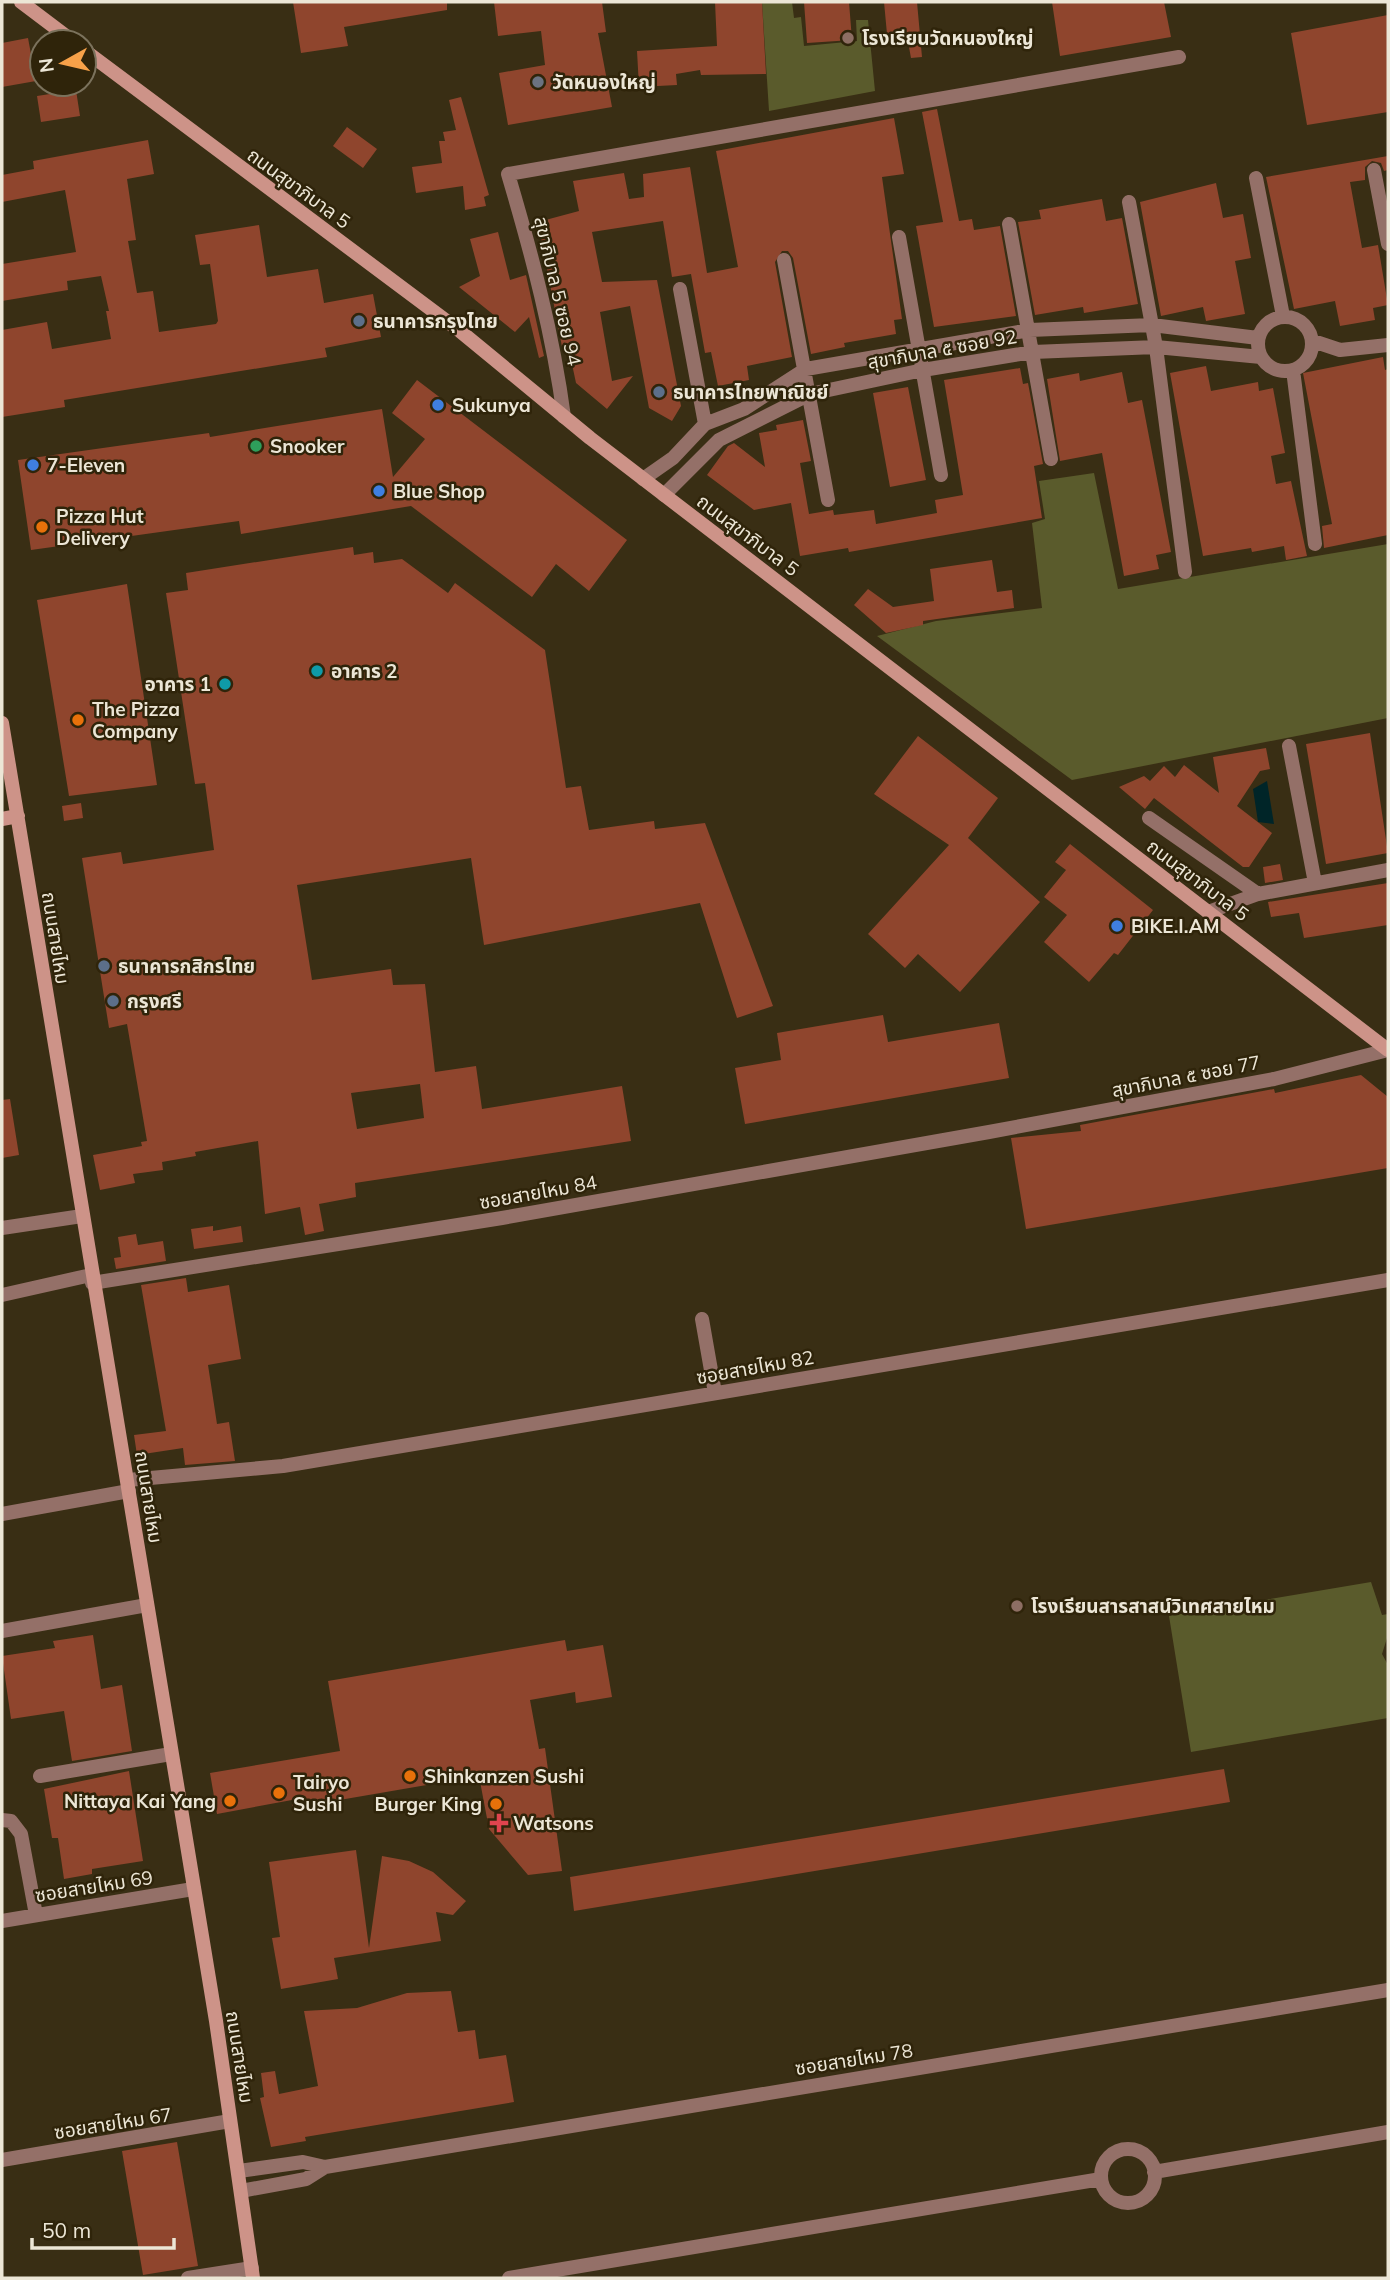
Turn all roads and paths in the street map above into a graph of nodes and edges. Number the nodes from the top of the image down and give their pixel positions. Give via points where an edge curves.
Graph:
1 (21, 2) edge
2 (55, 28) edge
3 (1179, 57) dead end
4 (98, 60) edge
5 (1374, 170) dead end
6 (1256, 178) dead end
7 (1129, 202) dead end
8 (1009, 225) dead end
9 (899, 237) dead end
10 (1388, 244) edge
11 (784, 260) dead end
12 (680, 289) dead end
13 (1283, 316) junction
14 (1152, 325) junction
15 (1030, 330) junction
16 (1258, 338) junction
17 (1312, 341) junction
18 (1388, 345) edge
19 (1156, 347) junction
20 (920, 348) junction
21 (1033, 352) junction
22 (1261, 357) junction
23 (806, 369) junction
24 (923, 369) junction
25 (1293, 370) junction
26 (810, 394) junction
27 (564, 417) junction
28 (705, 424) junction
29 (1051, 459) dead end
30 (941, 475) dead end
31 (643, 479) junction
32 (664, 495) junction
33 (828, 500) dead end
34 (1315, 544) dead end
35 (1185, 572) dead end
36 (2, 723) edge
37 (1289, 746) dead end
38 (18, 816) junction
39 (1149, 818) dead end
40 (2, 819) edge
41 (1388, 870) edge
42 (1315, 883) junction
43 (1258, 894) junction
44 (1208, 912) junction
45 (1388, 1050) edge
46 (989, 1132) joint
47 (82, 1216) junction
48 (2, 1228) edge
49 (92, 1279) junction
50 (1388, 1280) edge
51 (2, 1294) edge
52 (702, 1319) dead end
53 (715, 1393) junction
54 (128, 1486) junction
55 (2, 1514) edge
56 (147, 1605) junction
57 (2, 1631) edge
58 (172, 1755) junction
59 (40, 1776) dead end
60 (2, 1820) edge
61 (194, 1889) junction
62 (36, 1915) junction
63 (2, 1921) edge
64 (1388, 1990) edge
65 (230, 2121) junction
66 (1388, 2132) edge
67 (2, 2160) edge
68 (325, 2167) junction
69 (239, 2171) junction
70 (1154, 2172) junction
71 (1101, 2179) junction
72 (241, 2191) junction
73 (252, 2273) edge
74 (188, 2278) edge
75 (509, 2278) edge

1 - 2 main road
3 - 27 street, สุขาภิบาล 5 ซอย 94 via 508,174 535,265
4 - 27 main road, ถนนสุขาภิบาล 5 via 460,331
5 - 10 street
6 - 13 street
7 - 14 street
8 - 15 street
9 - 20 street
11 - 23 street
12 - 28 street
13 - 16 street via 1271,320
13 - 17 street via 1303,322
14 - 15 street
14 - 16 street
14 - 19 street
15 - 20 street
15 - 21 street
16 - 22 street
17 - 18 street via 1340,350
17 - 25 street via 1304,364
19 - 21 street, สุขาภิบาล ๕ ซอย 92
19 - 22 street, สุขาภิบาล ๕ ซอย 92
19 - 35 street
20 - 23 street
20 - 24 street
21 - 24 street, สุขาภิบาล ๕ ซอย 92
21 - 29 street
22 - 25 street via 1281,371
23 - 26 street
23 - 28 street via 744,409
24 - 26 street, สุขาภิบาล ๕ ซอย 92
24 - 30 street
25 - 34 street
26 - 32 street, สุขาภิบาล ๕ ซอย 92 via 719,440
26 - 33 street
27 - 31 main road, ถนนสุขาภิบาล 5
28 - 31 street via 673,458
31 - 32 main road, ถนนสุขาภิบาล 5
32 - 44 main road, ถนนสุขาภิบาล 5
36 - 38 main road, ถนนสายไหม
37 - 42 street
38 - 40 main road
38 - 47 main road, ถนนสายไหม
39 - 43 street
41 - 42 street
42 - 43 street
43 - 44 street
44 - 45 main road, ถนนสุขาภิบาล 5
45 - 46 street, สุขาภิบาล ๕ ซอย 77 via 1273,1079
46 - 49 street, ซอยสายไหม 84 via 502,1218
47 - 48 street
47 - 49 main road, ถนนสายไหม
49 - 51 street, ซอยสายไหม 84
49 - 54 main road, ถนนสายไหม
50 - 53 street, ซอยสายไหม 82
52 - 53 street
53 - 54 street, ซอยสายไหม 82 via 283,1466
54 - 55 street, ซอยสายไหม 82
54 - 56 main road, ถนนสายไหม
56 - 57 street
56 - 58 main road, ถนนสายไหม
58 - 59 street
58 - 61 main road, ถนนสายไหม
60 - 62 street via 11,1821 21,1834
61 - 62 street, ซอยสายไหม 69
61 - 65 main road, ถนนสายไหม
62 - 63 street, ซอยสายไหม 69
64 - 68 street, ซอยสายไหม 78
65 - 67 street, ซอยสายไหม 67
65 - 69 main road, ถนนสายไหม
66 - 70 street
68 - 69 street, ซอยสายไหม 78 via 303,2162
68 - 72 street, ซอยสายไหม 78 via 306,2179
69 - 72 main road, ถนนสายไหม
70 - 71 street via 1143,2153 1126,2148 1110,2155
70 - 71 street via 1150,2193 1135,2203 1117,2201
71 - 75 street
72 - 73 main road, ถนนสายไหม
73 - 74 street

